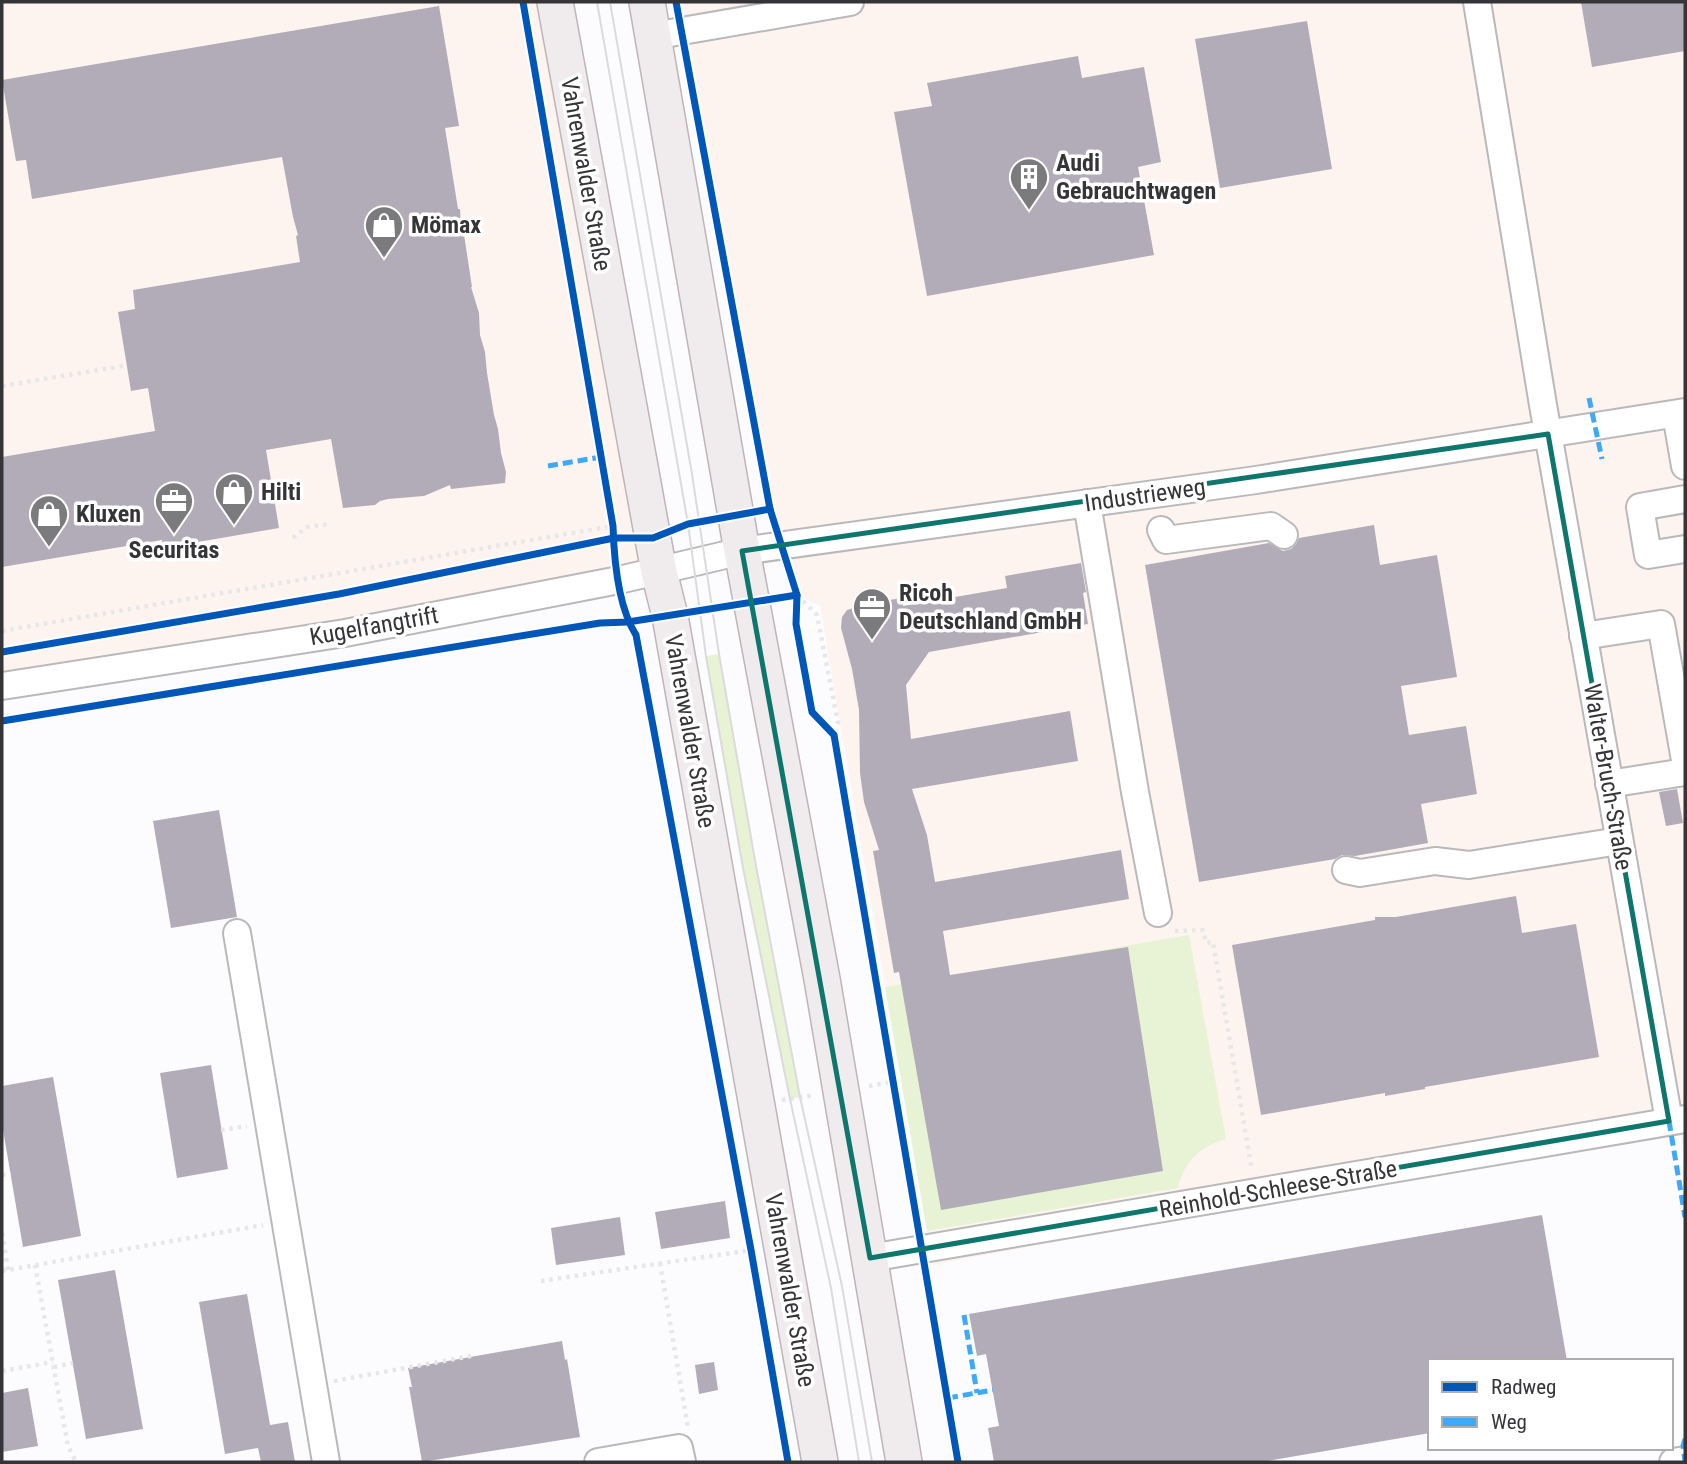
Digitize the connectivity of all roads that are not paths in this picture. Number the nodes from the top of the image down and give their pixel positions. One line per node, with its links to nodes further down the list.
1 (555, 2): 17 (main road, Vahrenwalder Straße)
2 (647, 2): 7 (main road)
3 (850, 2): 5 (street)
4 (1477, 2): 9 (street)
5 (798, 6): 6 (street)
6 (738, 11): 7 (street)
7 (653, 36): 16 (main road)
8 (1680, 413): 9 (street, Industrieweg); 10 (street)
9 (1548, 434): 12 (street, Industrieweg); 18 (street, Walter-Bruch-Straße)
10 (1685, 466)
11 (1685, 499): 15 (street)
12 (1087, 503): 16 (street, Industrieweg); 25 (street)
13 (1161, 530): 14 (street)
14 (1284, 535)
15 (1685, 549)
16 (742, 551): 17 (street, Kugelfangtrift); 28 (main road)
17 (659, 572): 19 (street, Kugelfangtrift); 33 (main road, Vahrenwalder Straße)
18 (1583, 636): 20 (street); 22 (street, Walter-Bruch-Straße)
19 (2, 686)
20 (1685, 760)
21 (1685, 772): 22 (street)
22 (1609, 784): 23 (street, Walter-Bruch-Straße)
23 (1619, 841): 24 (street); 27 (street, Walter-Bruch-Straße)
24 (1346, 870)
25 (1158, 913)
26 (237, 933): 30 (street)
27 (1677, 1120): 28 (street, Reinhold-Schleese-Straße)
28 (870, 1258): 34 (main road)
29 (1685, 1460): 35 (street)
30 (326, 1462)
31 (598, 1462): 32 (street)
32 (682, 1462)
33 (820, 1462)
34 (904, 1462)
35 (1673, 1462)

